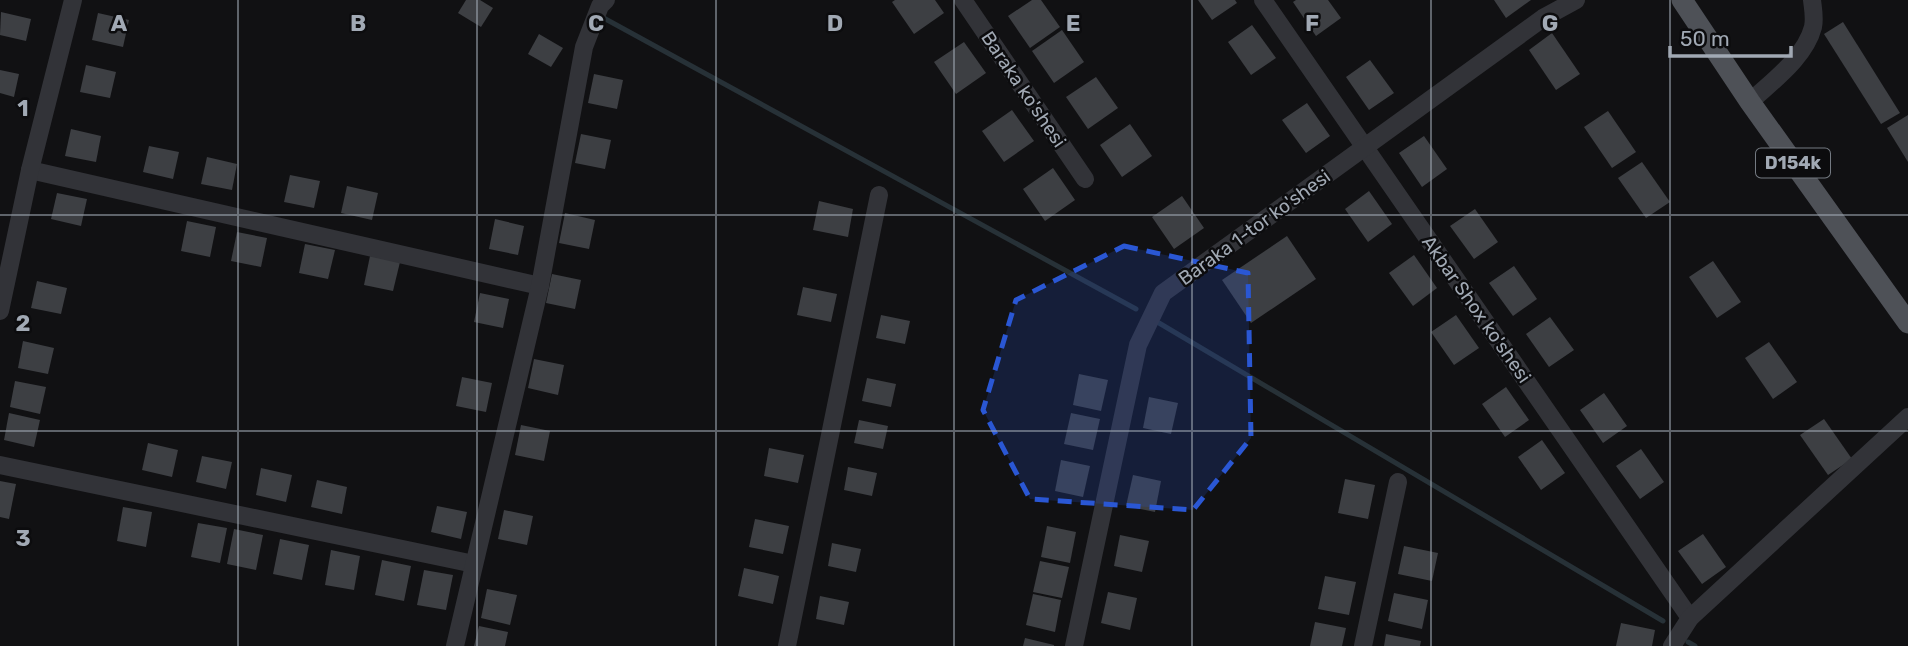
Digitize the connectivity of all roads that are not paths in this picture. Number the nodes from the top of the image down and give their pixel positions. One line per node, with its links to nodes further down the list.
1 (73, 0): 10 (street)
2 (606, 0): 13 (street)
3 (962, 0): 11 (street, Baraka ko'shesi)
4 (1263, 0): 9 (street, Akbar Shox ko'shesi)
5 (1576, 0): 9 (street, Baraka 1-tor ko'shesi)
6 (1682, 0): 8 (main road, D154k)
7 (1812, 0): 8 (street)
8 (1750, 102): 15 (main road, D154k)
9 (1365, 147): 20 (street, Akbar Shox ko'shesi); 23 (street, Baraka 1-tor ko'shesi)
10 (30, 170): 13 (street); 14 (street)
11 (1085, 178)
12 (879, 195): 22 (street)
13 (540, 286): 19 (street)
14 (0, 311)
15 (1908, 323)
16 (1908, 416): 20 (street)
17 (0, 464): 19 (street)
18 (1398, 482): 24 (street)
19 (474, 564): 21 (street)
20 (1690, 618): 25 (street)
21 (455, 646)
22 (787, 646)
23 (1074, 646)
24 (1363, 646)
25 (1672, 646)

